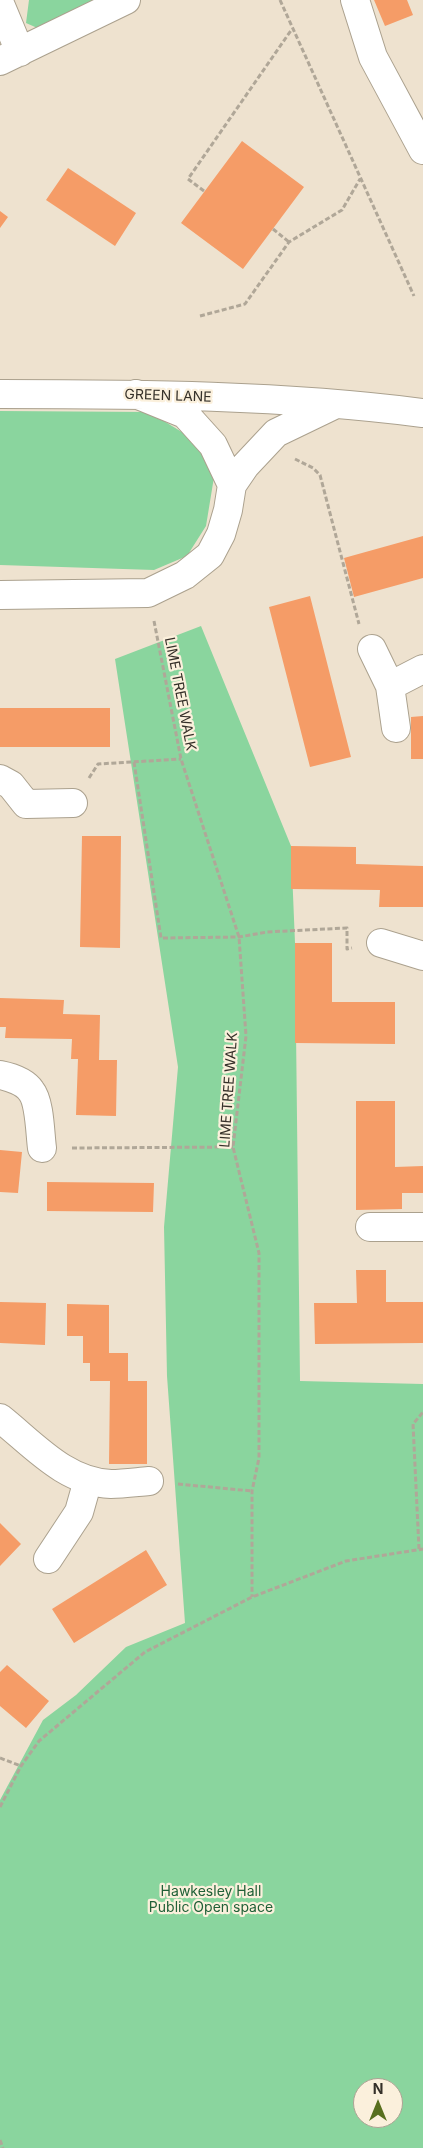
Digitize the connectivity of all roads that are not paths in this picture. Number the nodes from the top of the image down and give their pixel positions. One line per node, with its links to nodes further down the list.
1 (126, 0): 4 (main road)
2 (355, 0): 5 (main road)
3 (0, 4): 4 (main road)
4 (10, 56)
5 (423, 150)
6 (0, 394): 7 (main road, GREEN LANE)
7 (136, 394): 8 (main road, GREEN LANE); 10 (main road)
8 (336, 405): 9 (main road, GREEN LANE); 10 (main road, GREEN LANE)
9 (423, 413)
10 (232, 485): 11 (main road)
11 (4, 594)
12 (372, 649): 14 (main road)
13 (423, 669): 14 (main road)
14 (390, 686): 15 (main road)
15 (396, 728)
16 (0, 779): 17 (main road)
17 (72, 803)
18 (381, 943): 19 (main road)
19 (423, 956)
20 (0, 1075): 21 (main road)
21 (42, 1148)
22 (423, 1226): 23 (main road)
23 (370, 1227)
24 (0, 1418): 25 (main road)
25 (88, 1480): 26 (main road); 27 (main road)
26 (149, 1481)
27 (48, 1559)

